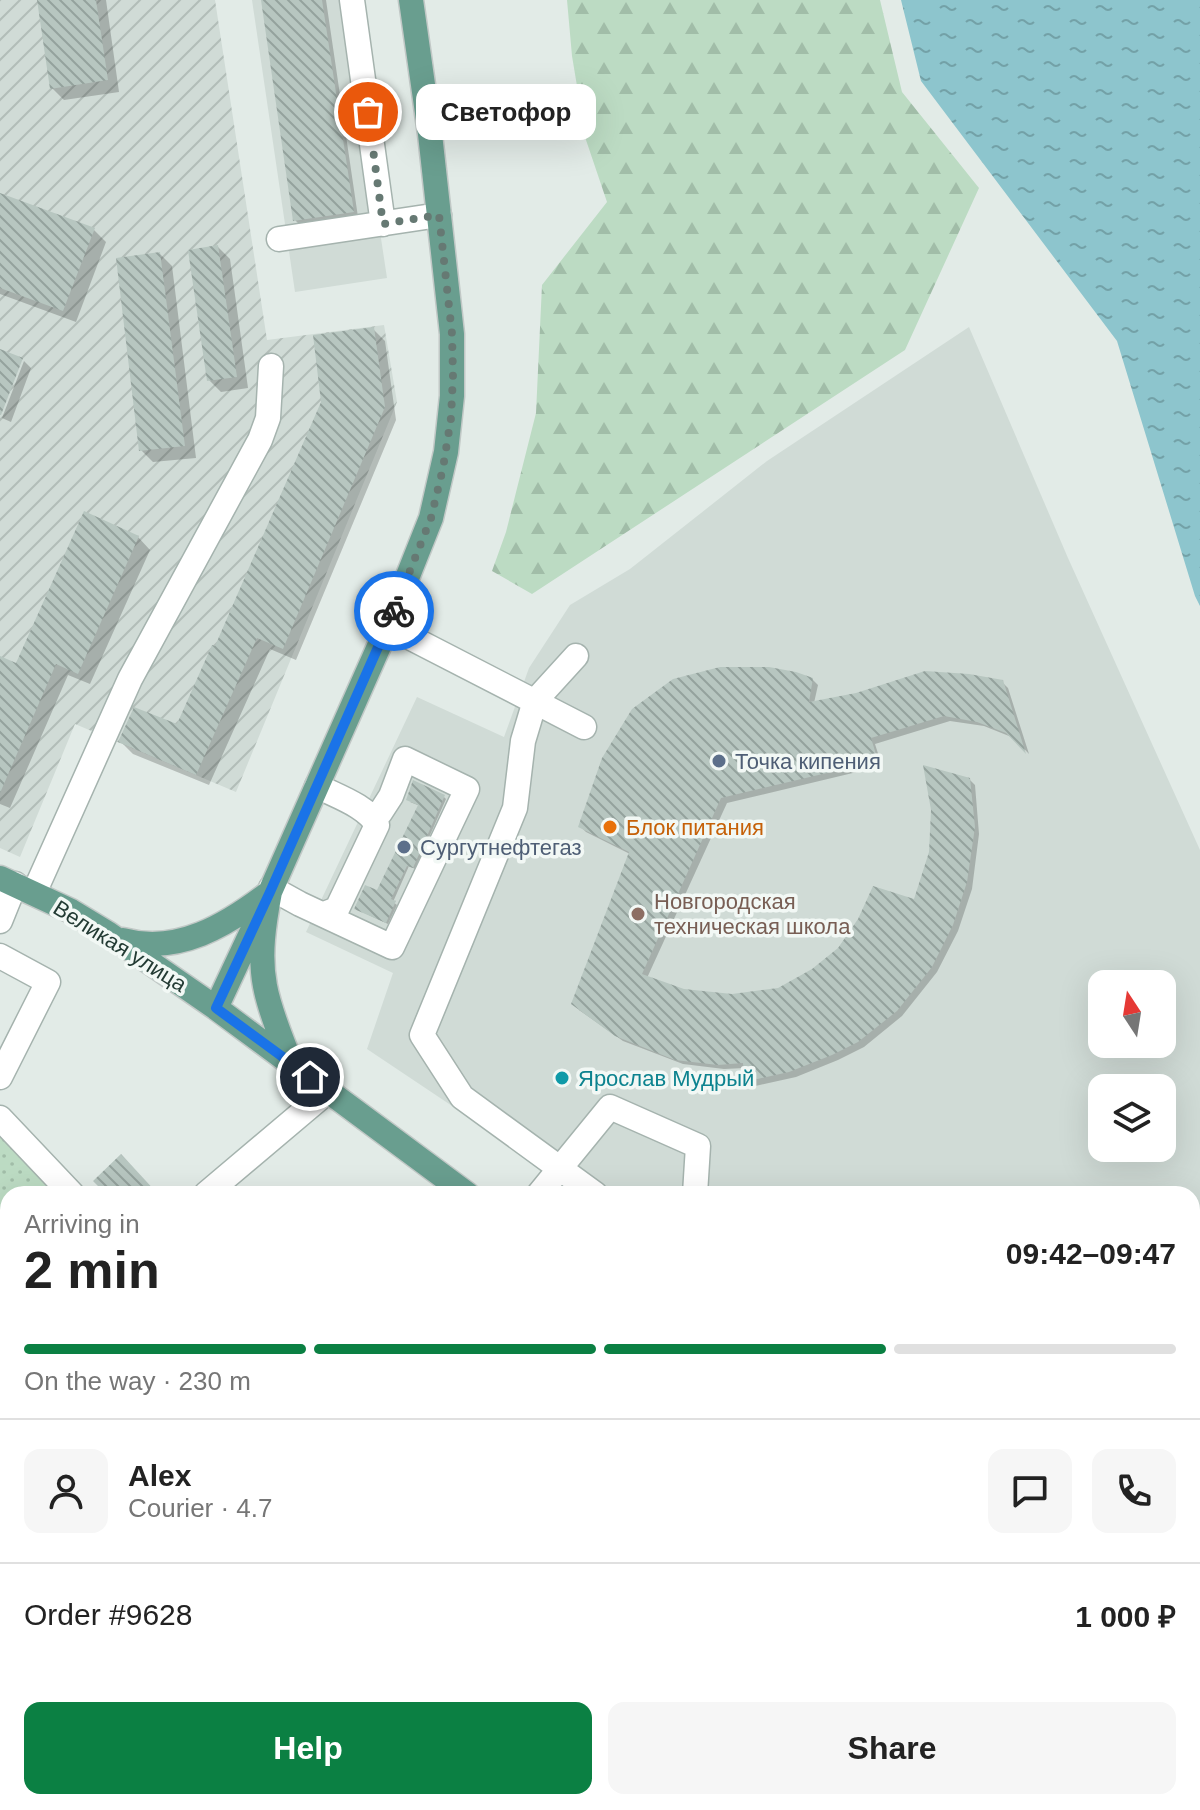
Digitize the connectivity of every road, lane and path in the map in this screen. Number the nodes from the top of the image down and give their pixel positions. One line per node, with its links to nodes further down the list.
1 (352, 0): 4 (street)
2 (411, 0): 3 (main road)
3 (439, 215): 4 (street); 7 (main road)
4 (383, 224): 5 (street)
5 (279, 239)
6 (271, 366): 13 (street)
7 (388, 626): 9 (street); 11 (main road)
8 (576, 656): 9 (street)
9 (535, 701): 10 (street); 24 (street)
10 (584, 727)
11 (317, 786): 12 (street); 14 (main road)
12 (372, 815): 15 (street); 15 (street)
13 (16, 885): 16 (street); 17 (main road, Великая улица)
14 (271, 890): 15 (street); 17 (main road); 19 (main road); 20 (main road)
15 (324, 914)
16 (0, 921)
17 (109, 934): 19 (main road, Великая улица)
18 (0, 956): 21 (street)
19 (216, 1008): 20 (main road, Великая улица)
20 (291, 1064): 22 (main road, Великая улица)
21 (0, 1077)
22 (328, 1091): 26 (street); 27 (main road, Великая улица)
23 (0, 1119): 25 (street)
24 (560, 1168): 28 (street); 29 (street); 30 (street)
25 (64, 1186)
26 (215, 1186)
27 (456, 1186)
28 (545, 1186)
29 (584, 1186)
30 (696, 1186)

